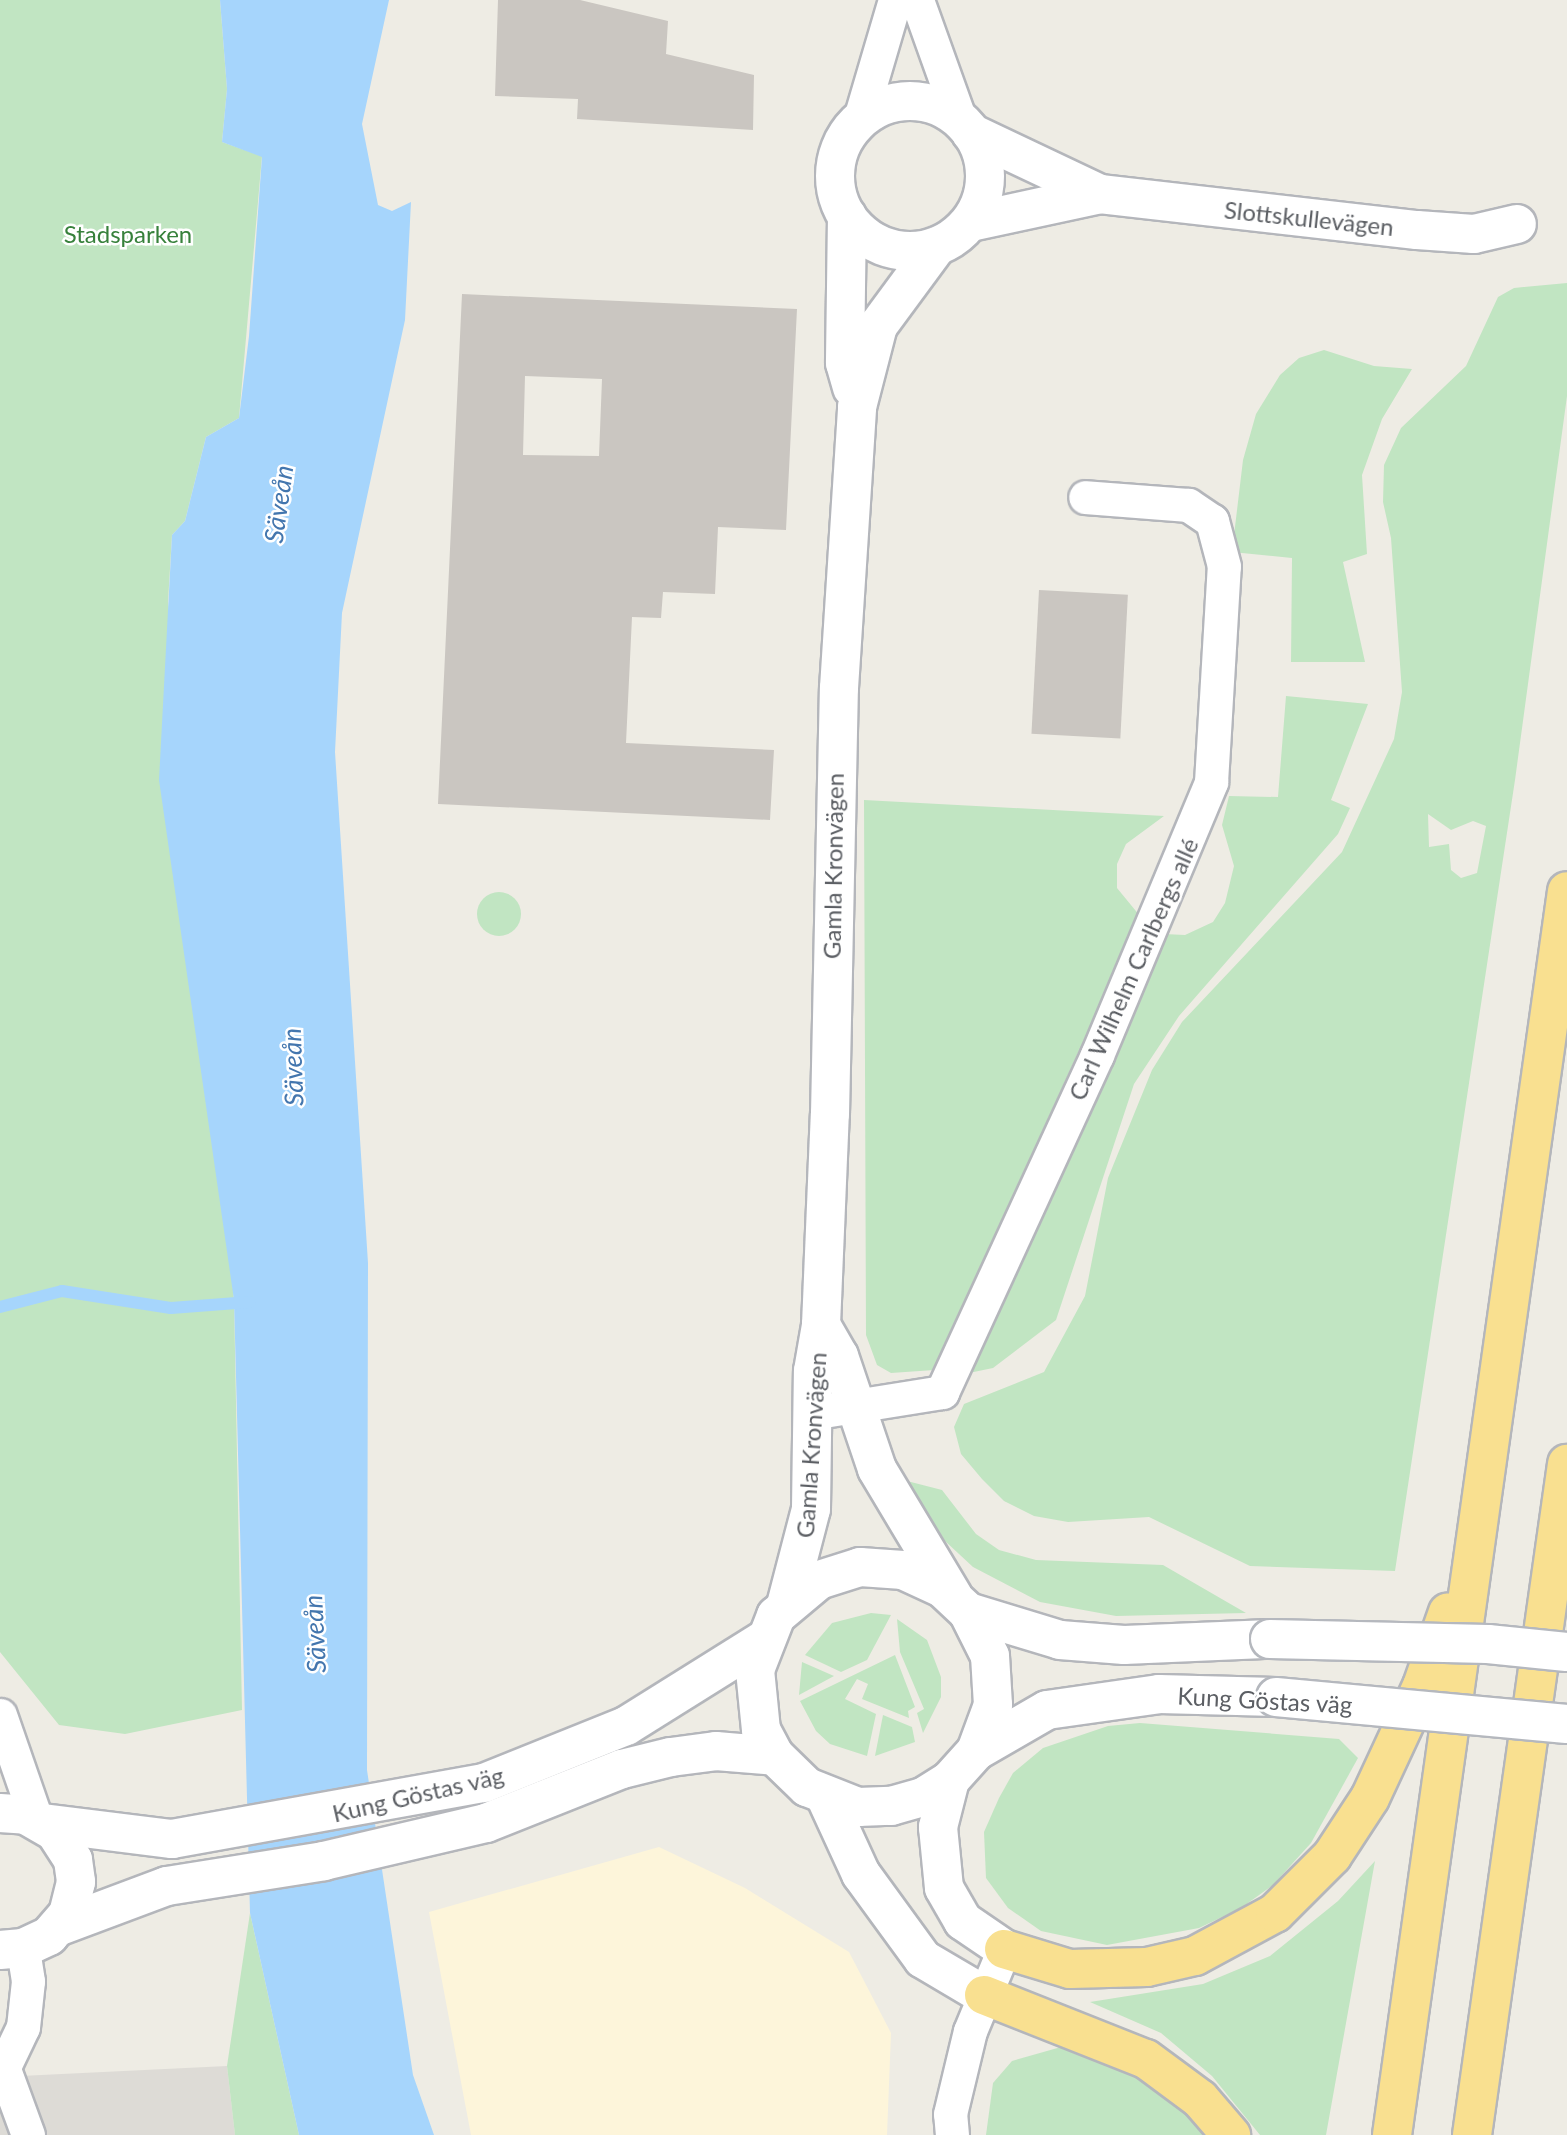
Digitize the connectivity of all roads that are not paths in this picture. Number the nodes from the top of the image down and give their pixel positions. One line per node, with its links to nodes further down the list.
1 (895, 0): 3 (street)
2 (918, 0): 4 (street)
3 (859, 122): 4 (main road); 6 (main road)
4 (966, 127): 5 (main road, Slottskullevägen); 7 (main road)
5 (1100, 194): 7 (main road, Slottskullevägen); 8 (main road, Slottskullevägen)
6 (847, 216): 9 (main road); 10 (main road, Gamla Kronvägen)
7 (971, 222): 9 (main road)
8 (1517, 224)
9 (937, 247): 10 (main road, Gamla Kronvägen)
10 (857, 407): 13 (main road, Gamla Kronvägen)
11 (1085, 497): 14 (street, Carl Wilhelm Carlbergs allé)
12 (1567, 891): 17 (highway)
13 (821, 1325): 14 (main road, Gamla Kronvägen); 15 (main road, Gamla Kronvägen)
14 (856, 1407): 15 (street, Carl Wilhelm Carlbergs allé); 18 (main road, Gamla Kronvägen)
15 (811, 1413): 19 (main road, Gamla Kronvägen)
16 (1567, 1464): 38 (highway)
17 (1483, 1479): 31 (highway); 37 (highway)
18 (960, 1604): 19 (main road); 21 (main road, bridge); 24 (main road)
19 (786, 1605): 20 (main road)
20 (762, 1641): 25 (main road); 28 (main road, Kung Göstas väg)
21 (1567, 1652)
22 (0, 1714): 28 (street)
23 (1567, 1724): 24 (main road, Kung Göstas väg, bridge)
24 (976, 1751): 26 (main road)
25 (775, 1756): 27 (main road); 29 (main road, Kung Göstas väg)
26 (950, 1780): 27 (main road); 31 (main road)
27 (827, 1798): 32 (main road)
28 (26, 1818): 29 (main road)
29 (60, 1926): 30 (main road, Kung Göstas väg)
30 (11, 1949): 33 (street)
31 (1004, 1949): 32 (street)
32 (984, 1995): 35 (street); 36 (highway)
33 (3, 2073): 34 (street)
34 (28, 2135)
35 (952, 2135)
36 (1231, 2135)
37 (1392, 2135)
38 (1472, 2135)

